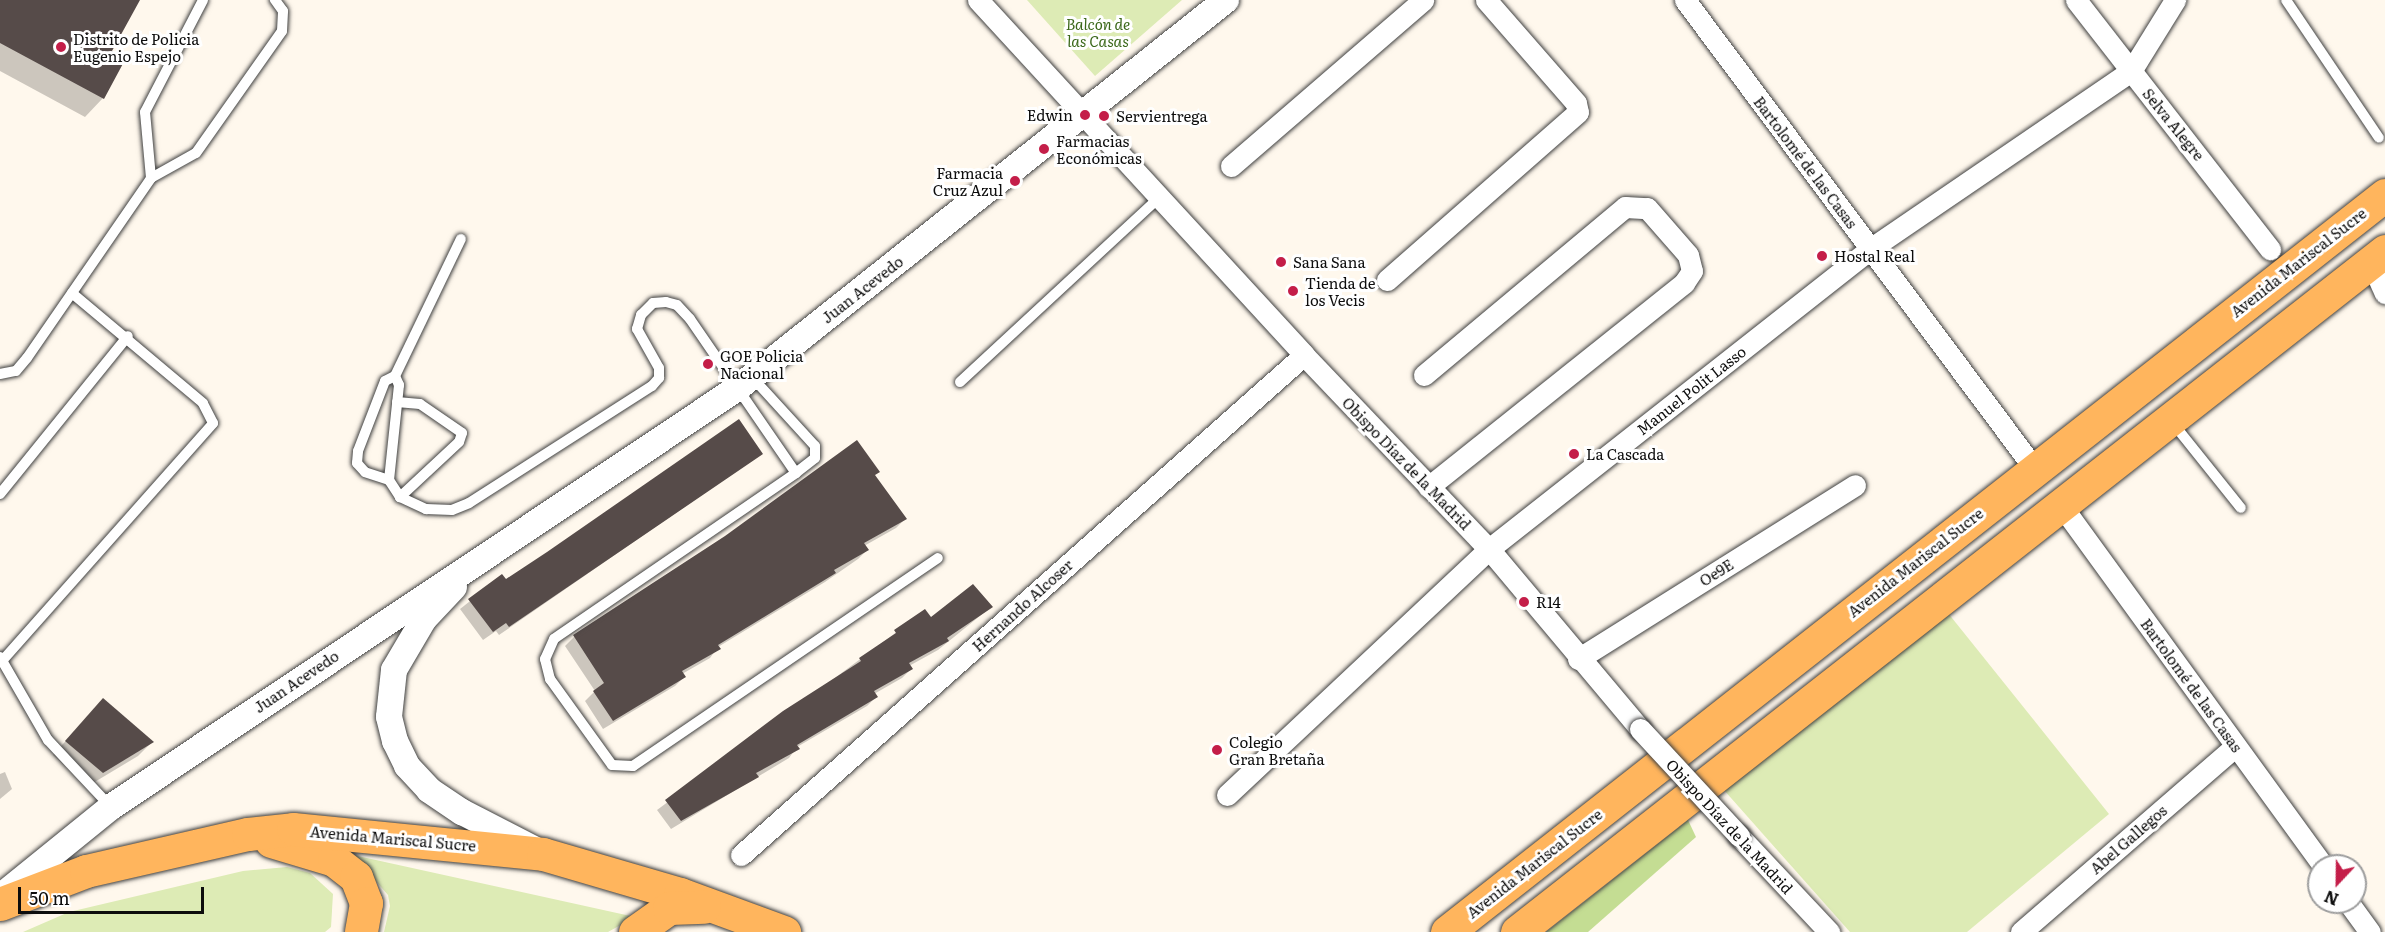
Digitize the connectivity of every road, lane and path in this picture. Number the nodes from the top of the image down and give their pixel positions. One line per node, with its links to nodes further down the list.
1 (203, 0): 15 (lane)
2 (275, 0): 15 (lane)
3 (978, 0): 12 (street, Obispo Díaz de la Madrid)
4 (1226, 0): 12 (street, Juan Acevedo)
5 (1423, 0): 14 (street)
6 (1486, 0): 22 (street)
7 (2076, 0): 11 (street, Selva Alegre)
8 (2175, 0): 11 (street)
9 (2286, 0): 13 (lane)
10 (1695, 4): 19 (street, Bartolomé de las Casas)
11 (2131, 71): 19 (street, Manuel Polit Lasso); 20 (street, Selva Alegre)
12 (1084, 116): 17 (street, Obispo Díaz de la Madrid); 30 (street, Juan Acevedo)
13 (2382, 134)
14 (1231, 166)
15 (151, 178): 23 (lane)
16 (2385, 195): 34 (main road, Avenida Mariscal Sucre)
17 (1160, 198): 26 (street, Obispo Díaz de la Madrid); 31 (lane)
18 (461, 239): 29 (lane)
19 (1870, 249): 34 (street, Bartolomé de las Casas); 43 (street, Manuel Polit Lasso)
20 (2270, 249)
21 (2378, 256): 24 (street); 33 (main road)
22 (1387, 280)
23 (72, 293): 25 (lane); 27 (lane)
24 (2385, 293)
25 (128, 336): 39 (lane); 46 (lane)
26 (1304, 355): 38 (street, Obispo Díaz de la Madrid); 54 (street, Hernando Alcoser)
27 (0, 374)
28 (1424, 375): 38 (street)
29 (395, 376): 32 (lane); 36 (lane)
30 (745, 381): 35 (lane); 35 (lane); 40 (lane); 44 (street, Juan Acevedo)
31 (960, 382)
32 (397, 402): 36 (lane); 40 (lane)
33 (2169, 419): 41 (main road); 42 (lane)
34 (2034, 468): 62 (main road, Avenida Mariscal Sucre)
35 (796, 473): 45 (lane)
36 (389, 480): 40 (lane)
37 (1855, 485): 47 (street, Oe9E)
38 (1428, 487): 43 (street, Obispo Díaz de la Madrid)
39 (0, 494)
40 (400, 497)
41 (2061, 505): 48 (street, Bartolomé de las Casas); 63 (main road)
42 (2241, 508)
43 (1489, 549): 47 (street, Obispo Díaz de la Madrid); 49 (street, Manuel Polit Lasso)
44 (482, 555): 50 (street, Juan Acevedo); 52 (street, Juan Acevedo)
45 (938, 558)
46 (1, 659): 50 (lane)
47 (1578, 659): 64 (street, Obispo Díaz de la Madrid, bridge)
48 (2236, 746): 53 (street, Bartolomé de las Casas); 65 (street, Abel Gallegos)
49 (1227, 795)
50 (111, 807): 55 (street)
51 (248, 834): 52 (main road, Avenida Mariscal Sucre); 56 (main road, Avenida Mariscal Sucre); 59 (main road)
52 (543, 854): 57 (main road, Avenida Mariscal Sucre)
53 (2314, 854)
54 (741, 855)
55 (0, 897)
56 (0, 904)
57 (732, 912): 60 (main road); 61 (main road, Avenida Mariscal Sucre)
58 (2357, 914): 66 (street)
59 (361, 932)
60 (635, 932)
61 (784, 932)
62 (1447, 932)
63 (1517, 932)
64 (1829, 932)
65 (2020, 932)
66 (2370, 932)

